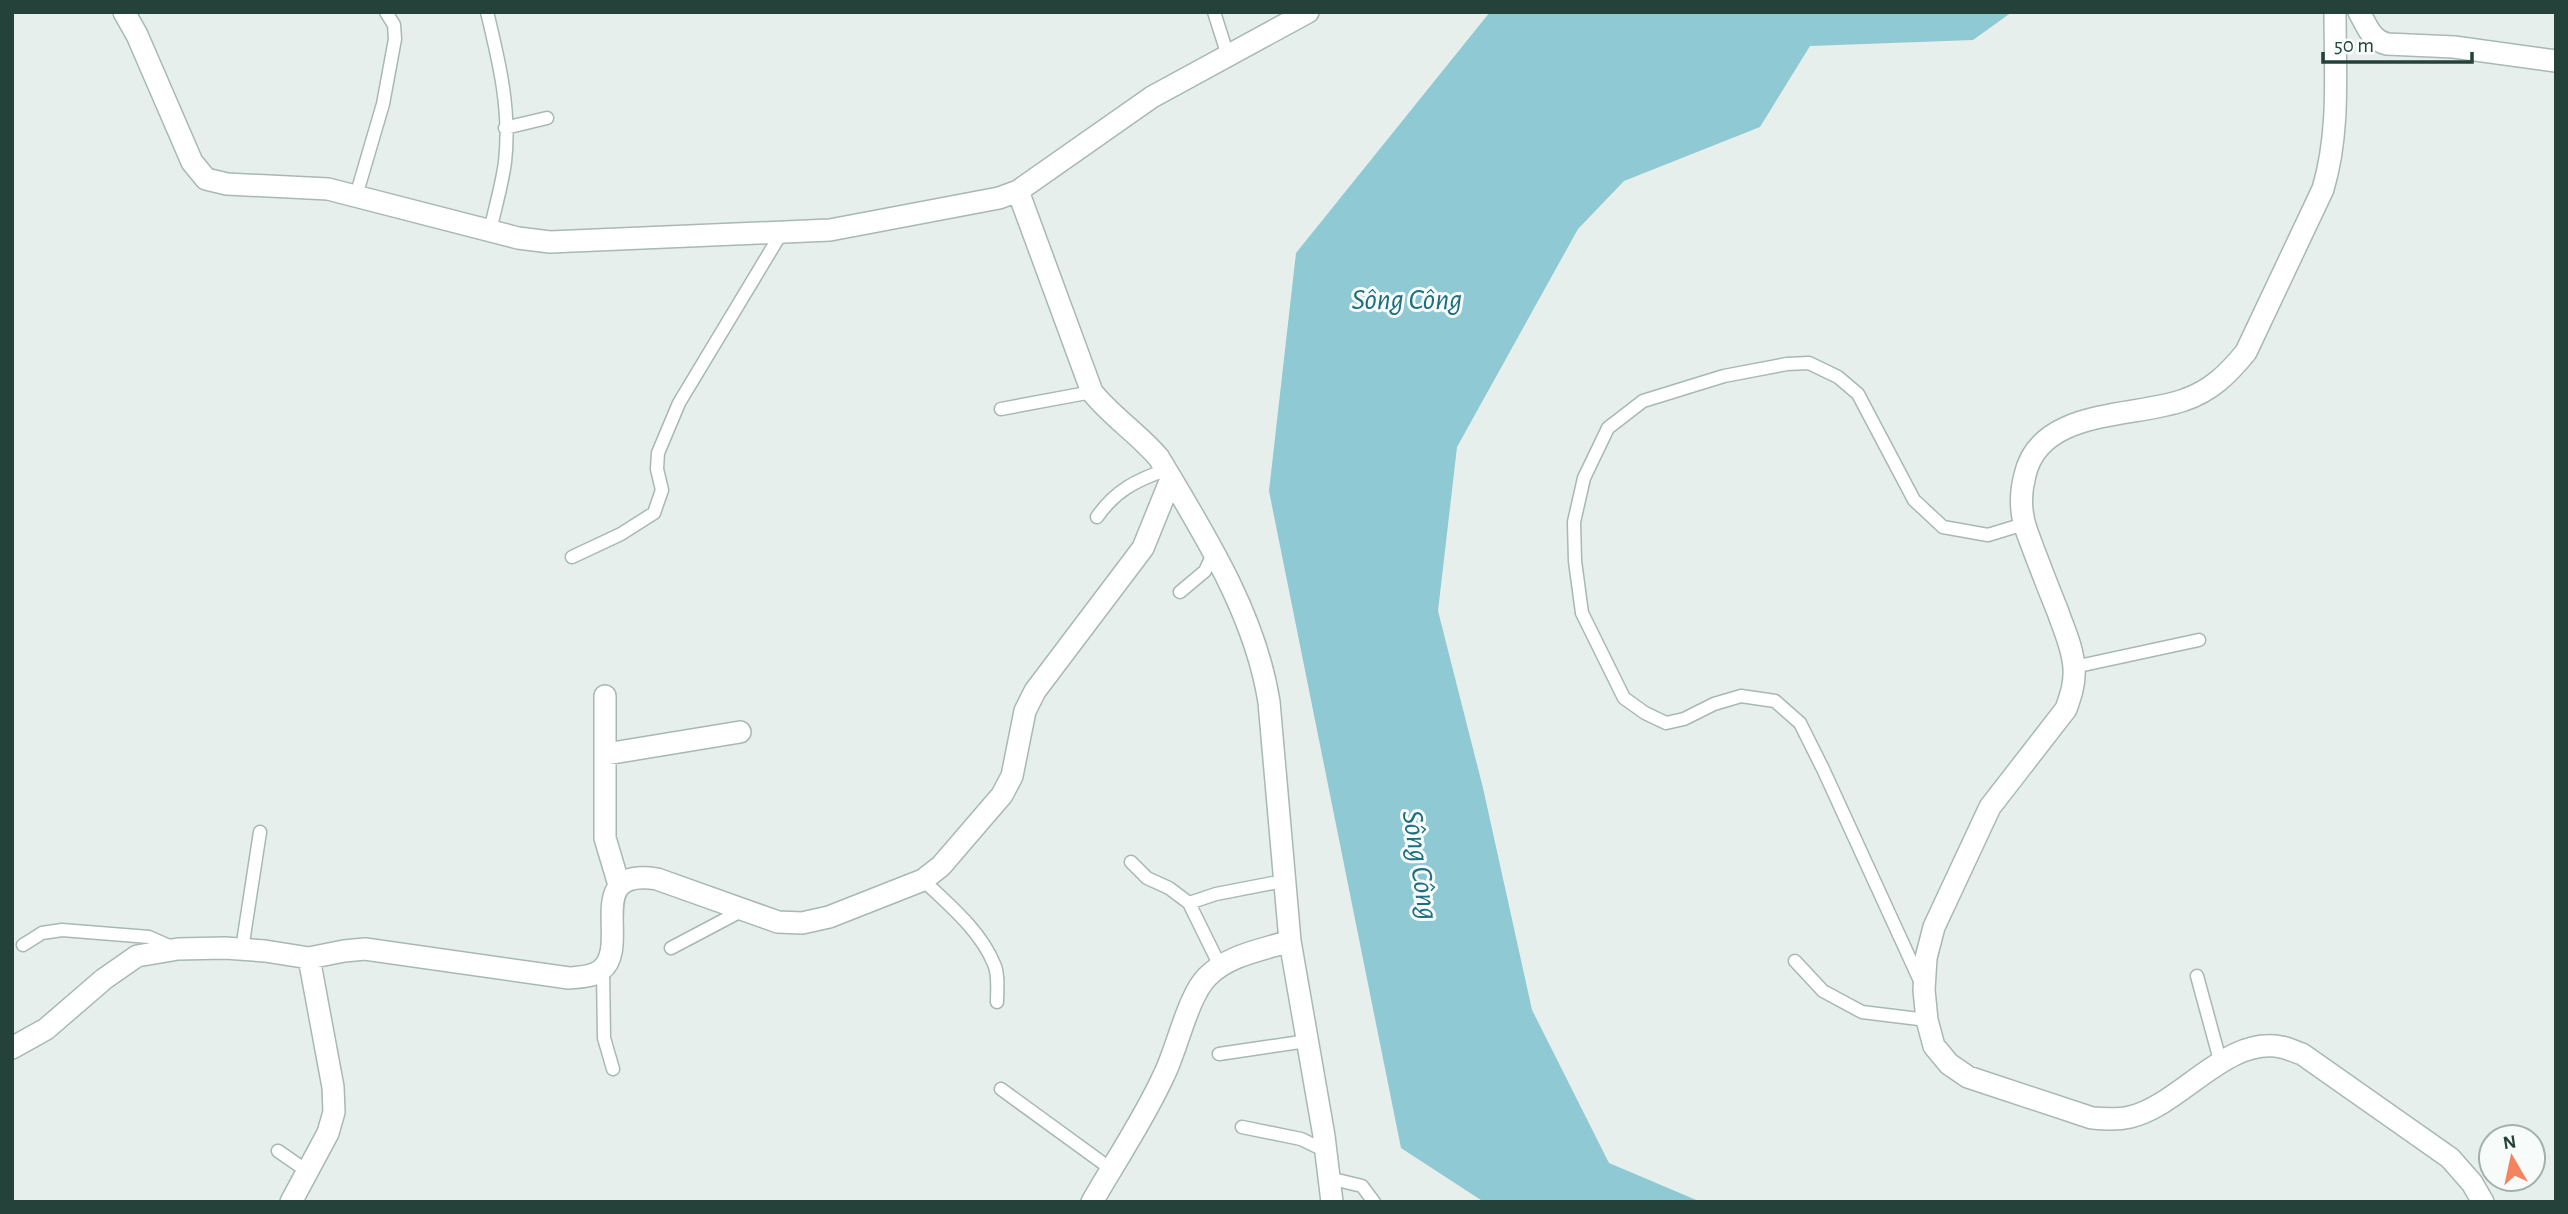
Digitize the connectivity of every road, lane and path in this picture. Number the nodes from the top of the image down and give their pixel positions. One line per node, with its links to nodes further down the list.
1 (124, 12): 13 (street)
2 (386, 12): 13 (lane)
3 (487, 12): 11 (lane)
4 (1213, 12): 8 (lane)
5 (1308, 12): 8 (street)
6 (2335, 12): 20 (street)
7 (2359, 12): 9 (street)
8 (1228, 55): 12 (street)
9 (2556, 61)
10 (547, 118): 11 (lane)
11 (505, 128): 14 (lane)
12 (1018, 191): 15 (street); 16 (street)
13 (356, 196): 14 (street)
14 (490, 231): 15 (street)
15 (782, 232): 22 (lane)
16 (1092, 392): 17 (lane); 18 (street)
17 (1001, 409)
18 (1168, 475): 19 (lane); 21 (street); 31 (street)
19 (1097, 517)
20 (2018, 526): 25 (street); 46 (lane)
21 (1214, 552): 23 (lane); 36 (street)
22 (572, 557)
23 (1180, 592)
24 (2199, 640): 25 (lane)
25 (2074, 667): 46 (street)
26 (605, 696): 28 (street)
27 (740, 732): 28 (street)
28 (606, 754): 33 (street)
29 (260, 832): 40 (lane)
30 (1131, 862): 34 (lane)
31 (923, 880): 35 (street); 47 (lane)
32 (1273, 883): 34 (lane)
33 (619, 885): 35 (street); 44 (street)
34 (1189, 903): 43 (lane)
35 (743, 910): 38 (lane)
36 (1290, 942): 43 (street); 49 (street)
37 (23, 945): 39 (lane)
38 (671, 948)
39 (178, 949): 40 (street); 50 (street)
40 (242, 949): 41 (street)
41 (309, 958): 44 (street); 59 (street)
42 (1795, 961): 48 (lane)
43 (1220, 966): 58 (street)
44 (603, 969): 53 (lane)
45 (2197, 976): 52 (lane)
46 (1924, 990): 48 (street)
47 (996, 1002)
48 (1927, 1020): 52 (street)
49 (1307, 1041): 51 (lane); 57 (street)
50 (12, 1048)
51 (1219, 1054)
52 (2221, 1064): 65 (street)
53 (613, 1069)
54 (1001, 1089): 58 (lane)
55 (1242, 1127): 57 (lane)
56 (278, 1151): 59 (lane)
57 (1326, 1151): 60 (street)
58 (1111, 1169): 62 (street)
59 (307, 1171): 61 (street)
60 (1329, 1178): 63 (street); 64 (lane)
61 (291, 1202)
62 (1092, 1202)
63 (1332, 1202)
64 (1374, 1202)
65 (2483, 1202)

